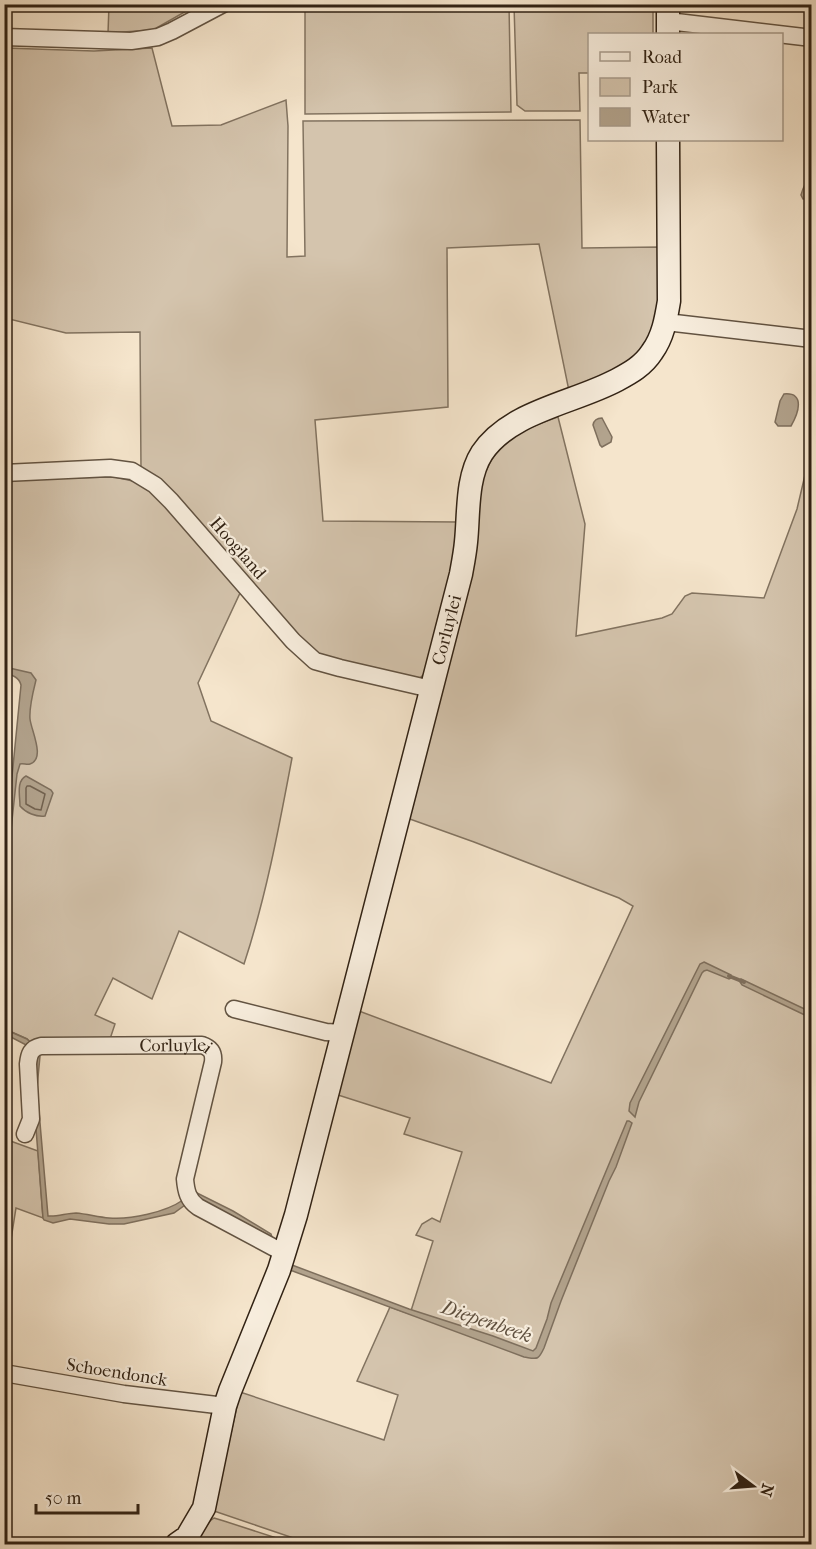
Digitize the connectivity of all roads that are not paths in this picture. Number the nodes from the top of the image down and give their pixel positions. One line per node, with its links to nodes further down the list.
1 (223, 4): 5 (street)
2 (668, 20): 3 (street)
3 (772, 33)
4 (783, 34): 6 (street)
5 (4, 37)
6 (812, 38)
7 (668, 141): 8 (street, Corluylei)
8 (666, 322): 9 (street); 11 (street, Corluylei)
9 (812, 339)
10 (4, 473): 11 (street, Hoogland)
11 (431, 689): 13 (street, Corluylei)
12 (234, 1009): 13 (street)
13 (342, 1033): 15 (street, Corluylei)
14 (26, 1134): 15 (street, Corluylei)
15 (284, 1253): 17 (street, Corluylei)
16 (4, 1373): 17 (street, Schoendonck)
17 (225, 1406): 18 (street, Corluylei)
18 (177, 1545)

